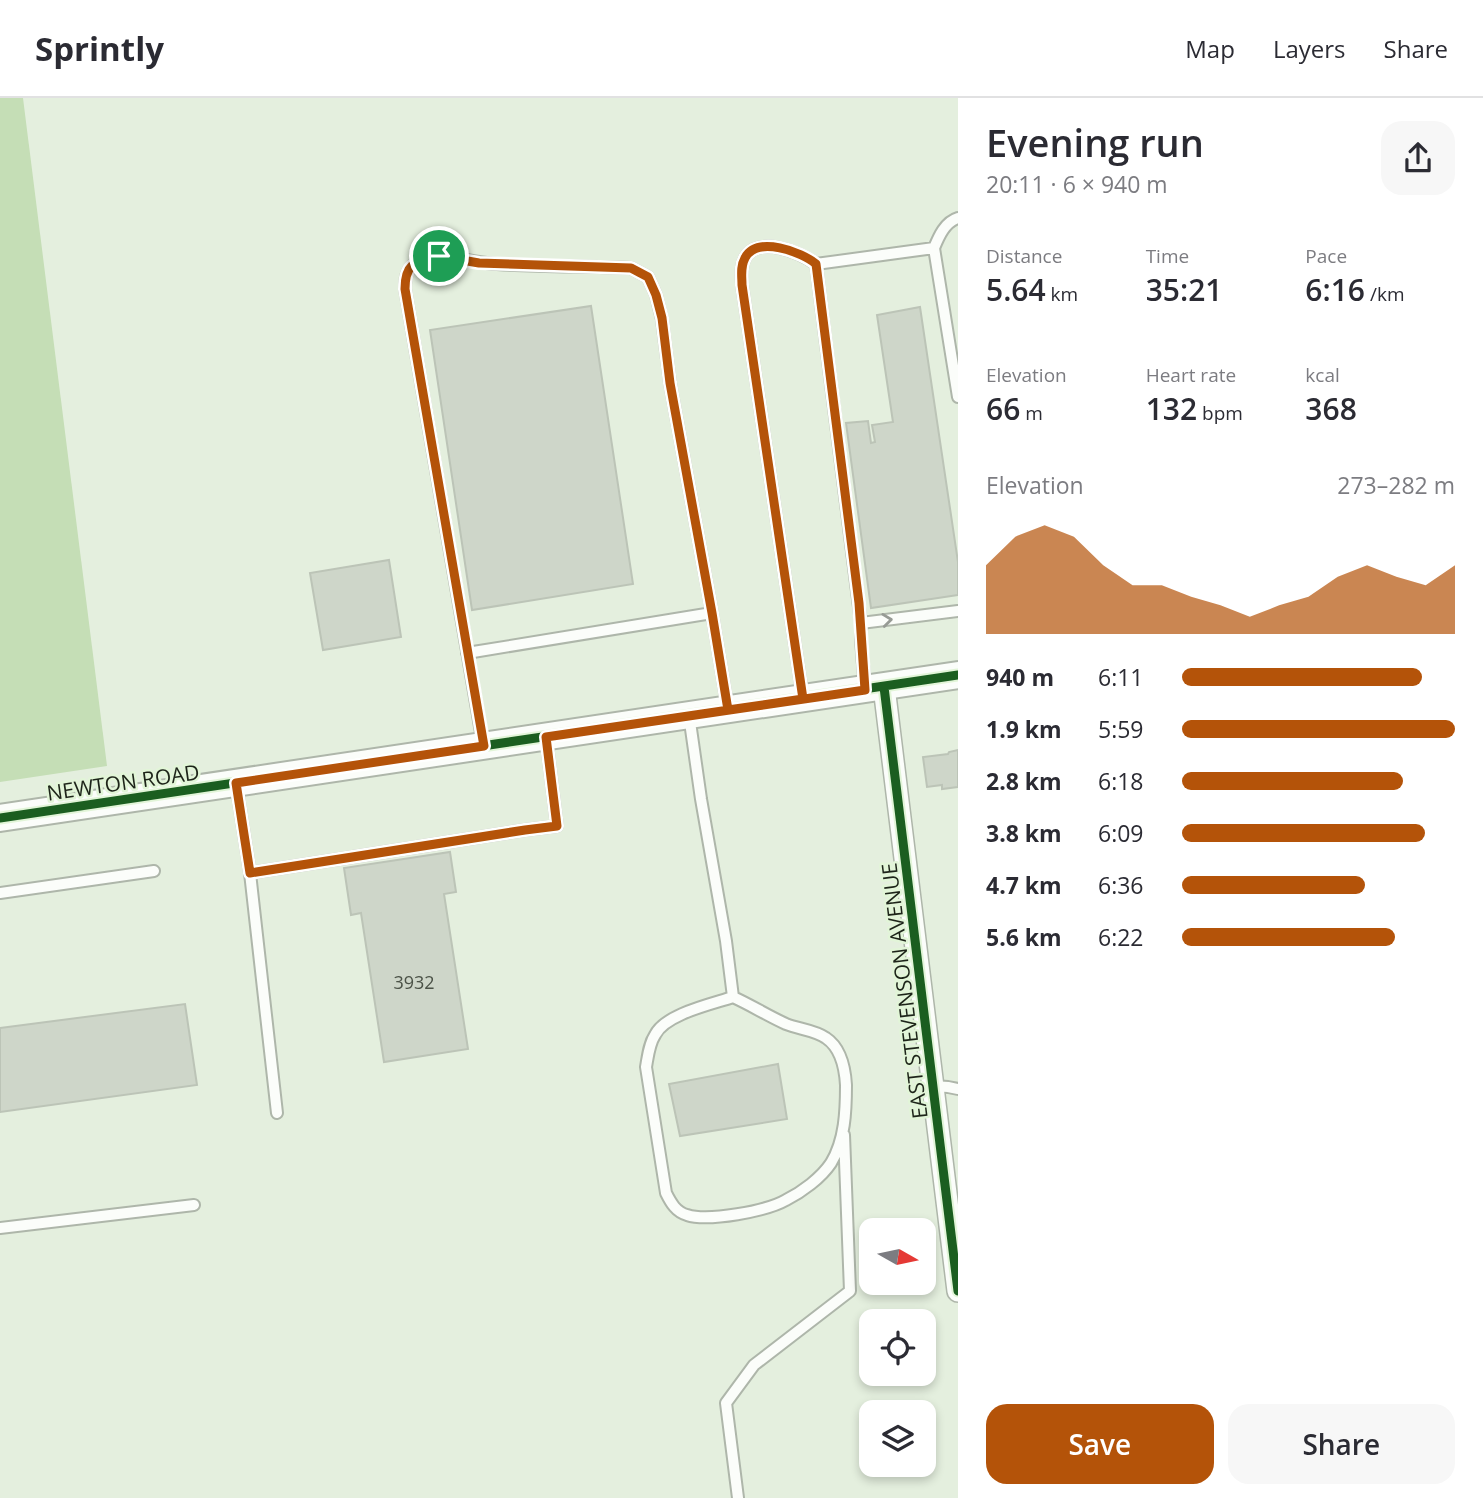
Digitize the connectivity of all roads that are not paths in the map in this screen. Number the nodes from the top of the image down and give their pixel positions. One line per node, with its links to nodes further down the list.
1 (958, 218): 2 (lane)
2 (934, 248): 3 (lane); 4 (lane)
3 (816, 264): 7 (lane); 11 (lane)
4 (958, 397)
5 (958, 611): 7 (lane, one-way to 5)
6 (712, 613): 8 (lane); 8 (lane); 12 (lane)
7 (861, 623): 10 (lane)
8 (467, 653): 15 (lane)
9 (958, 675): 10 (street, NEWTON ROAD)
10 (875, 688): 11 (street, NEWTON ROAD); 22 (street, EAST STEVENSON AVENUE)
11 (803, 699): 12 (street, NEWTON ROAD)
12 (728, 710): 13 (street, NEWTON ROAD)
13 (689, 715): 14 (street, NEWTON ROAD); 21 (lane)
14 (546, 737): 15 (street, NEWTON ROAD); 19 (lane)
15 (484, 746): 16 (street, NEWTON ROAD)
16 (236, 783): 17 (street, NEWTON ROAD); 19 (lane)
17 (0, 818)
18 (154, 871): 20 (lane)
19 (250, 873): 24 (lane)
20 (0, 893)
21 (733, 997): 25 (lane); 25 (lane)
22 (933, 1086): 23 (lane); 28 (street, EAST STEVENSON AVENUE)
23 (958, 1089)
24 (276, 1114)
25 (843, 1131): 29 (lane)
26 (194, 1205): 27 (lane)
27 (0, 1228)
28 (958, 1291)
29 (738, 1498)

